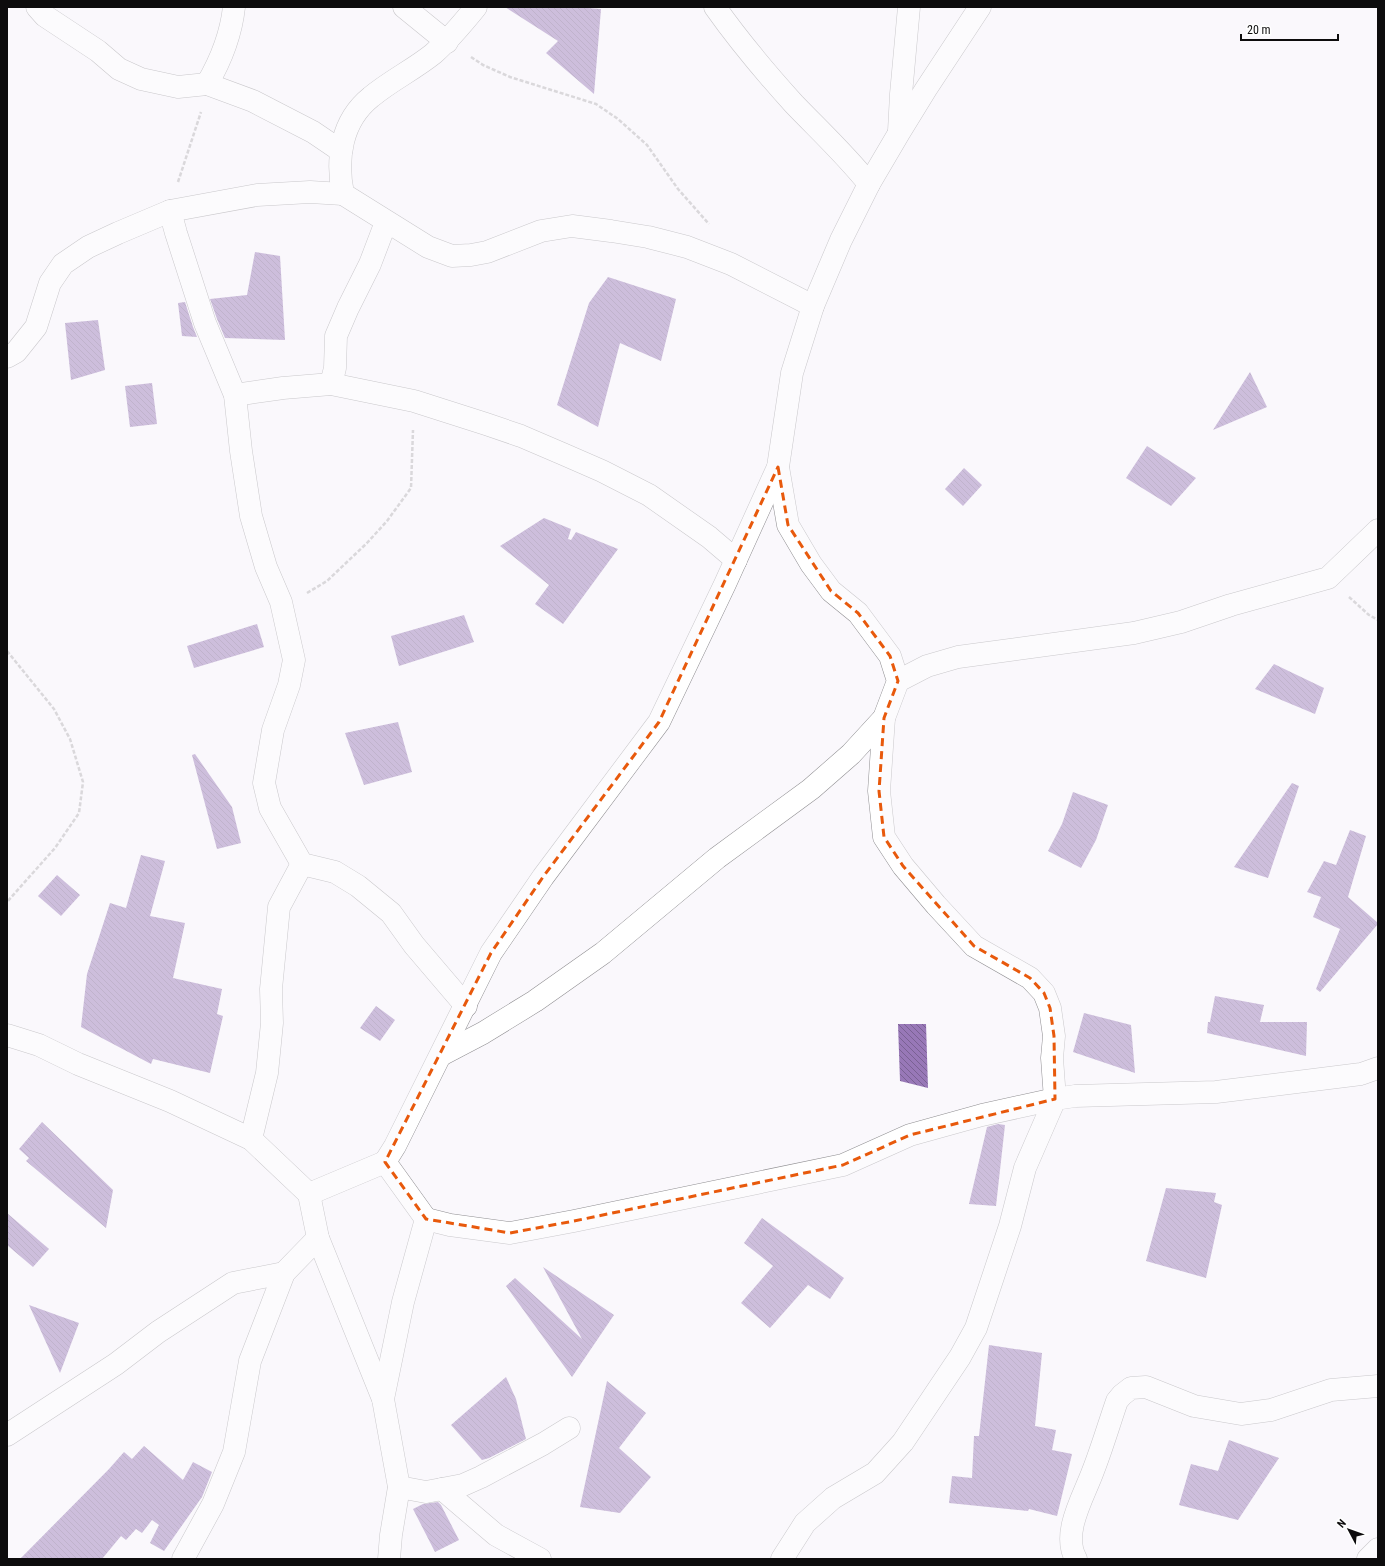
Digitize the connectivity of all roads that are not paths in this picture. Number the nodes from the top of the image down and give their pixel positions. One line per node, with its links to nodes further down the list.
1 (37, 7): 9 (street)
2 (234, 7): 9 (street)
3 (404, 7): 8 (street)
4 (476, 7): 8 (street)
5 (715, 7): 12 (street)
6 (909, 7): 10 (street)
7 (980, 7): 10 (street)
8 (447, 42): 11 (street)
9 (207, 84): 11 (street)
10 (899, 133): 12 (street)
11 (340, 151): 13 (street)
12 (869, 184): 16 (street)
13 (343, 194): 14 (street); 15 (street)
14 (170, 211): 17 (street); 19 (street)
15 (386, 222): 16 (street); 18 (street)
16 (813, 306): 20 (street)
17 (7, 357)
18 (331, 384): 19 (street); 22 (street)
19 (235, 395): 25 (street)
20 (778, 467): 22 (street); 23 (street)
21 (1378, 530): 23 (street)
22 (736, 560): 26 (street)
23 (898, 681): 24 (street)
24 (884, 718): 28 (street); 30 (street)
25 (302, 864): 26 (street); 31 (street)
26 (466, 1006): 28 (street)
27 (7, 1035): 31 (street)
28 (441, 1056): 32 (street)
29 (1378, 1068): 30 (street)
30 (1055, 1099): 34 (street); 47 (street)
31 (251, 1139): 33 (street)
32 (385, 1162): 33 (street); 34 (street)
33 (309, 1194): 35 (street)
34 (426, 1219): 38 (street)
35 (318, 1238): 36 (street); 38 (street)
36 (284, 1274): 40 (street); 44 (street)
37 (1378, 1386): 48 (street)
38 (383, 1399): 41 (street)
39 (569, 1428): 42 (street)
40 (7, 1435)
41 (399, 1487): 42 (street); 45 (street)
42 (442, 1489): 46 (street)
43 (1378, 1549): 49 (street)
44 (183, 1559)
45 (389, 1559)
46 (540, 1559)
47 (782, 1559)
48 (1076, 1559)
49 (1368, 1559)

